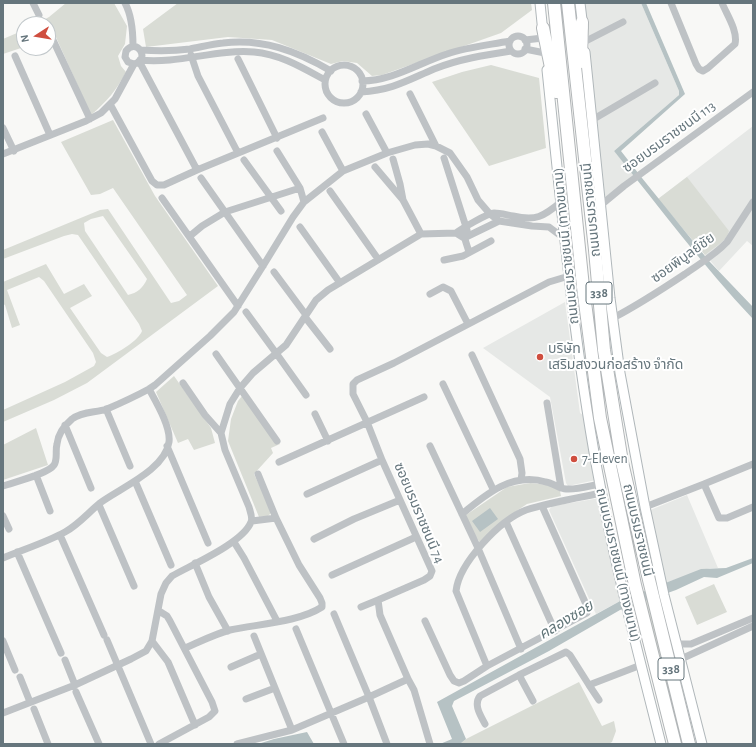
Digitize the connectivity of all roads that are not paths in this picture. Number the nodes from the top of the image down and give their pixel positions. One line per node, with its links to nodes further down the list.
1 (33, 3): 9 (street)
2 (125, 3): 17 (street)
3 (540, 3): 12 (main road, ถนนบรมราชชนนี (ทางขนาน) / 338)
4 (554, 3): 51 (highway, ถนนบรมราชชนนี / 338)
5 (568, 3): 42 (highway, ถนนบรมราชชนนี / 338)
6 (580, 3): 10 (main road, 338)
7 (671, 3): 8 (street)
8 (722, 3)
9 (39, 15)
10 (582, 22): 15 (main road, 338); 42 (highway)
11 (623, 22): 15 (street)
12 (543, 33): 13 (street); 23 (main road, ถนนบรมราชชนนี (ทางขนาน) / 338); 51 (highway)
13 (525, 40): 14 (street); 20 (street)
14 (510, 41): 22 (street); 30 (street)
15 (584, 42): 39 (main road, 338)
16 (56, 46): 38 (street)
17 (133, 46): 21 (street); 27 (street)
18 (198, 47): 19 (street); 25 (street); 28 (street)
19 (190, 49): 21 (street); 25 (street)
20 (526, 49): 22 (street); 23 (street)
21 (141, 50): 27 (street)
22 (511, 51): 32 (street)
23 (545, 54): 65 (main road, ถนนบรมราชชนนี (ทางขนาน) / 338)
24 (15, 56): 43 (street)
25 (196, 57): 27 (street); 29 (street); 48 (street)
26 (238, 59): 44 (street)
27 (138, 62): 35 (street); 56 (street)
28 (330, 71): 29 (street); 30 (street)
29 (325, 80): 32 (street)
30 (362, 81): 32 (street)
31 (655, 83): 39 (street)
32 (361, 92)
33 (753, 92): 67 (street, ซอยบรมราชชนนี 113)
34 (410, 94): 45 (street)
35 (110, 104): 38 (street); 56 (street)
36 (366, 114): 49 (street)
37 (323, 118): 44 (street)
38 (90, 119): 43 (street)
39 (592, 120): 67 (main road, 338)
40 (3, 128): 46 (street)
41 (322, 132): 57 (street)
42 (583, 133): 153 (highway, ถนนบรมราชชนนี / 338)
43 (50, 135): 46 (street)
44 (277, 138): 48 (street)
45 (436, 146): 49 (street); 70 (street)
46 (14, 151): 50 (street)
47 (277, 151): 59 (street)
48 (238, 153): 56 (street)
49 (387, 153): 57 (street)
50 (3, 154)
51 (569, 154): 207 (highway, ถนนบรมราชชนนี / 338)
52 (444, 158): 75 (street)
53 (393, 159): 63 (street)
54 (244, 160): 61 (street)
55 (375, 167): 63 (street)
56 (196, 170)
57 (343, 171): 64 (street)
58 (202, 178): 68 (street)
59 (300, 188): 61 (street); 64 (street)
60 (330, 191): 82 (street)
61 (270, 196): 68 (street); 69 (street)
62 (162, 198): 77 (street)
63 (403, 200): 76 (street)
64 (304, 202): 84 (street)
65 (561, 202): 71 (street); 79 (main road, ถนนบรมราชชนนี (ทางขนาน) / 338)
66 (753, 202): 92 (street, ซอยพิบูลย์ชัย)
67 (601, 205): 92 (main road, 338)
68 (225, 212): 77 (street); 84 (street)
69 (281, 212)
70 (490, 214): 71 (street); 72 (street); 75 (street)
71 (531, 218): 73 (street)
72 (499, 221): 73 (street); 78 (street)
73 (532, 226): 79 (street)
74 (300, 227): 87 (street)
75 (461, 230): 76 (street); 78 (street); 78 (street)
76 (421, 234): 82 (street)
77 (190, 236): 89 (street)
78 (467, 237): 81 (street)
79 (565, 239): 86 (main road, ถนนบรมราชชนนี (ทางขนาน) / 338)
80 (491, 241): 81 (street)
81 (469, 252): 83 (street)
82 (378, 259): 87 (street)
83 (444, 260)
84 (264, 266): 89 (street)
85 (274, 272): 91 (street)
86 (569, 276): 93 (street, ซอยบรมราชชนนี 74); 126 (main road, ถนนบรมราชชนนี (ทางขนาน) / 338)
87 (340, 283): 91 (street)
88 (430, 294): 93 (street)
89 (238, 306): 101 (street)
90 (246, 312): 95 (street)
91 (305, 316): 94 (street); 95 (street)
92 (613, 318): 133 (main road, 338)
93 (468, 324): 107 (street, ซอยบรมราชชนนี 74)
94 (330, 349)
95 (276, 353): 100 (street); 102 (street)
96 (216, 354): 100 (street)
97 (472, 355): 120 (street)
98 (183, 384): 109 (street)
99 (443, 384): 127 (street)
100 (240, 388): 109 (street); 110 (street)
101 (149, 389): 105 (street); 112 (street)
102 (306, 395)
103 (424, 397): 107 (street)
104 (547, 403): 125 (street)
105 (106, 409): 108 (street); 117 (street)
106 (315, 414): 111 (street)
107 (367, 422): 111 (street); 114 (street, ซอยบรมราชชนนี 74)
108 (65, 425): 119 (street); 124 (street)
109 (221, 433): 139 (street)
110 (277, 441)
111 (328, 441): 115 (street)
112 (167, 446): 121 (street); 146 (street)
113 (430, 446): 136 (street)
114 (382, 460): 128 (street); 130 (street, ซอยบรมราชชนนี 74)
115 (279, 462)
116 (753, 464): 122 (street)
117 (130, 466)
118 (258, 474): 138 (street)
119 (36, 475): 123 (street); 135 (street)
120 (521, 480): 125 (street); 127 (street)
121 (135, 481): 131 (street); 151 (street)
122 (704, 484): 133 (street); 134 (street)
123 (3, 486)
124 (91, 488)
125 (564, 488): 126 (street); 129 (street)
126 (601, 488): 129 (street); 177 (main road, ถนนบรมราชชนนี (ทางขนาน) / 338)
127 (493, 490): 136 (street)
128 (307, 494)
129 (569, 499): 132 (street)
130 (400, 500): 143 (street, ซอยบรมราชชนนี 74); 144 (street)
131 (98, 504): 142 (street); 154 (street)
132 (542, 506): 140 (street); 164 (street)
133 (645, 507): 153 (main road, 338)
134 (753, 507)
135 (50, 511)
136 (462, 514): 147 (street)
137 (3, 516): 141 (street)
138 (276, 518): 139 (street); 160 (street)
139 (252, 521): 145 (street)
140 (506, 522): 147 (street); 164 (street)
141 (9, 529)
142 (60, 535): 148 (street); 176 (street)
143 (416, 537): 152 (street); 156 (street, ซอยบรมราชชนนี 74)
144 (314, 539)
145 (234, 542): 150 (street); 160 (street)
146 (208, 543)
147 (478, 548): 172 (street); 178 (street)
148 (18, 552): 149 (street); 185 (street)
149 (3, 558)
150 (195, 563): 158 (street); 165 (street)
151 (171, 565)
152 (332, 575)
153 (655, 580): 155 (highway, ถนนบรมราชชนนี / 338)
154 (134, 586)
155 (658, 595): 169 (main road, 338); 208 (highway, ถนนบรมราชชนนี / 338)
156 (378, 600): 157 (street); 183 (street)
157 (361, 607)
158 (159, 611): 168 (street); 171 (street)
159 (334, 614): 187 (street)
160 (277, 621): 165 (street)
161 (425, 621): 178 (street)
162 (751, 623): 170 (street); 173 (street)
163 (296, 629): 194 (street)
164 (555, 630): 172 (street)
165 (228, 631): 171 (street)
166 (254, 636): 174 (street)
167 (3, 641): 180 (street)
168 (152, 641): 176 (street); 196 (street)
169 (677, 644): 170 (street); 175 (main road, 338)
170 (691, 644): 173 (street)
171 (185, 648): 196 (street)
172 (521, 649): 178 (street)
173 (694, 652): 175 (street)
174 (260, 654): 179 (street); 186 (street)
175 (681, 659): 209 (main road, 338)
176 (117, 665): 185 (street); 200 (street)
177 (641, 665): 184 (street); 206 (main road, ถนนบรมราชชนนี (ทางขนาน) / 338)
178 (487, 666)
179 (231, 667)
180 (15, 670)
181 (519, 675): 184 (street); 190 (street); 195 (street)
182 (20, 677): 191 (street)
183 (408, 679): 187 (street); 205 (street)
184 (589, 685): 189 (street)
185 (75, 688): 191 (street); 199 (street)
186 (275, 688): 188 (street); 197 (street)
187 (369, 697): 194 (street); 204 (street)
188 (246, 699)
189 (599, 700)
190 (533, 701)
191 (30, 702): 193 (street)
192 (34, 709): 198 (street)
193 (3, 713)
194 (332, 713): 197 (street); 203 (street)
195 (485, 724)
196 (195, 725): 201 (street)
197 (292, 730): 202 (street)
198 (48, 744)
199 (99, 744)
200 (151, 744)
201 (159, 744)
202 (237, 744)
203 (344, 744)
204 (387, 744)
205 (430, 744)
206 (661, 744)
207 (675, 744)
208 (689, 744)
209 (702, 744)

